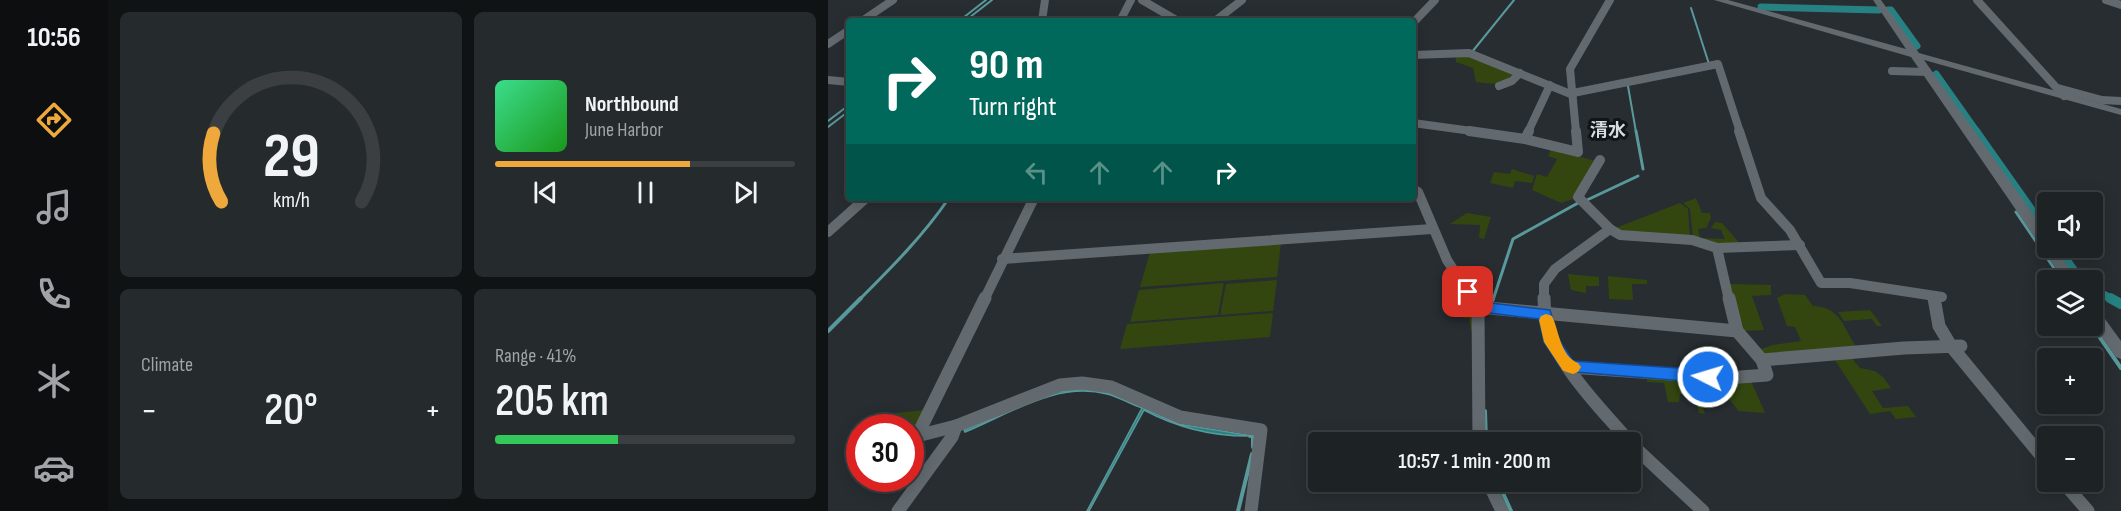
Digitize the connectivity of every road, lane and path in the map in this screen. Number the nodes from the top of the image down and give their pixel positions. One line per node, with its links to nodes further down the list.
1 (893, 0): 13 (street)
2 (1045, 0): 14 (street)
3 (1131, 0): 15 (street)
4 (1142, 0): 16 (street)
5 (1242, 0): 17 (street)
6 (1435, 0): 18 (street)
7 (1718, 0): 22 (street)
8 (1877, 0): 22 (street)
9 (1977, 0): 30 (street)
10 (2106, 0): 12 (street)
11 (1609, 1): 31 (street)
12 (2121, 5)
13 (866, 18)
14 (1042, 18)
15 (1122, 18)
16 (1173, 18)
17 (1219, 18)
18 (1416, 20)
19 (846, 32): 20 (street)
20 (828, 44)
21 (1416, 54): 25 (street)
22 (1914, 54): 24 (street); 30 (street)
23 (1893, 71): 24 (street)
24 (1927, 72): 42 (street)
25 (1520, 73): 28 (street); 29 (street)
26 (828, 80): 27 (street)
27 (846, 82)
28 (1499, 86)
29 (1550, 86): 31 (street); 35 (street)
30 (2061, 92): 32 (street); 33 (street)
31 (1573, 94): 35 (street); 44 (street)
32 (2121, 100)
33 (2121, 112)
34 (1416, 123): 35 (street)
35 (1525, 139)
36 (1600, 160): 41 (street)
37 (1416, 191): 40 (street)
38 (864, 201): 43 (street)
39 (1032, 201): 46 (street)
40 (1432, 229): 46 (street); 47 (street)
41 (1610, 229): 45 (street); 48 (street)
42 (2037, 231)
43 (828, 232)
44 (1800, 245): 45 (street); 51 (street)
45 (1717, 248): 50 (street)
46 (1002, 259): 55 (street)
47 (1478, 307): 48 (street); 56 (street)
48 (1545, 314): 50 (street); 54 (street)
49 (2103, 328): 52 (street)
50 (1737, 331): 53 (street)
51 (1956, 346): 53 (street); 58 (street)
52 (2121, 353)
53 (1762, 360): 54 (street)
54 (1569, 367): 57 (street)
55 (956, 426): 62 (street); 63 (street)
56 (1479, 432)
57 (1621, 432)
58 (2037, 451)
59 (1641, 454): 65 (street)
60 (1493, 492): 64 (street)
61 (2071, 492): 66 (street)
62 (898, 511)
63 (1251, 511)
64 (1502, 511)
65 (1703, 511)
66 (2088, 511)

